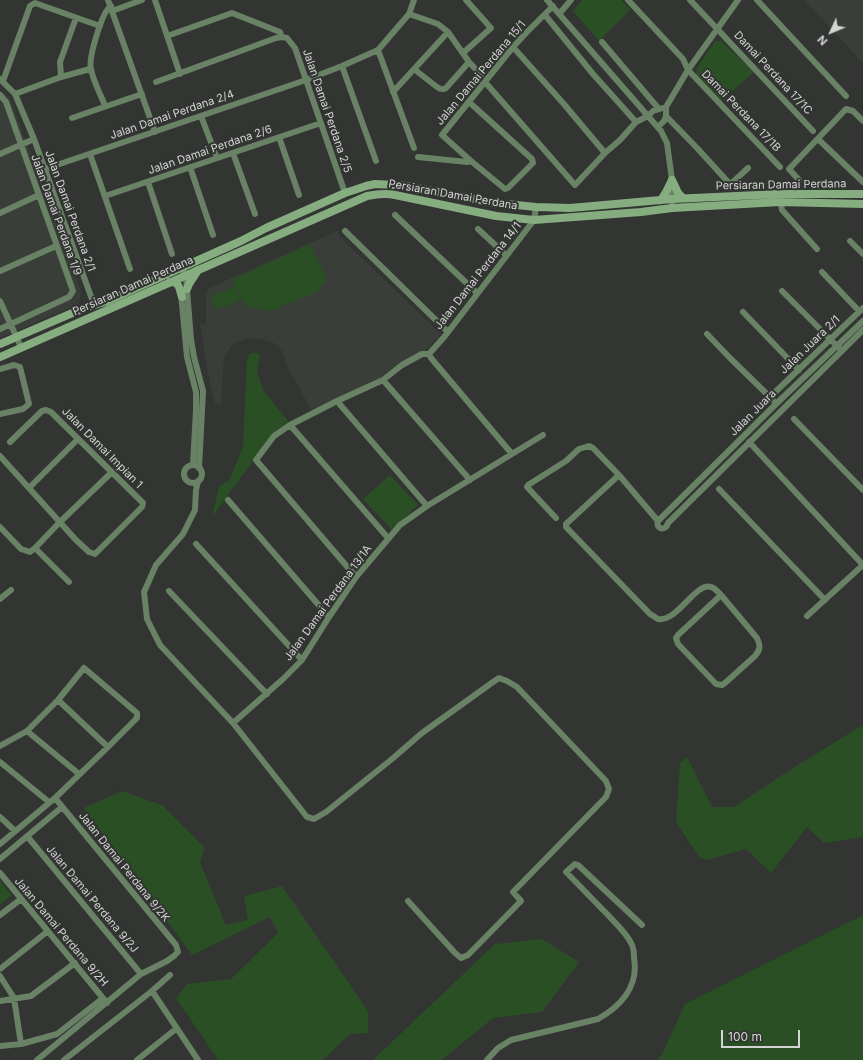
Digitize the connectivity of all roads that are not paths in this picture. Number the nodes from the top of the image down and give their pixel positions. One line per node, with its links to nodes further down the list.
1 (142, 0): 11 (street)
2 (155, 0): 20 (street)
3 (414, 0): 13 (street)
4 (466, 0): 25 (street)
5 (548, 0): 12 (street)
6 (571, 0): 14 (street)
7 (628, 0): 30 (street, Damai Perdana 17/1B)
8 (690, 0): 18 (street, Damai Perdana 17/1C)
9 (738, 0): 18 (street)
10 (756, 0): 42 (street)
11 (110, 6): 17 (street); 40 (street)
12 (553, 6): 14 (street); 15 (street, Jalan Damai Perdana 15/1)
13 (408, 14): 19 (street); 24 (street)
14 (559, 14): 47 (street)
15 (545, 16): 23 (street, Jalan Damai Perdana 15/1); 51 (street)
16 (76, 18): 17 (street); 33 (street); 34 (street)
17 (100, 26): 28 (street)
18 (718, 29): 30 (street); 54 (street, Damai Perdana 17/1C)
19 (448, 32): 25 (street); 29 (street)
20 (167, 36): 21 (street); 31 (street)
21 (284, 37): 31 (street); 35 (street, Jalan Damai Perdana 2/5)
22 (602, 42): 45 (street)
23 (513, 47): 37 (street, Jalan Damai Perdana 15/1); 62 (street)
24 (378, 50): 27 (street, Jalan Damai Perdana 2/4); 38 (street)
25 (463, 53): 26 (street)
26 (469, 62): 29 (street); 32 (street)
27 (342, 66): 35 (street, Jalan Damai Perdana 2/4); 67 (street)
28 (90, 68): 33 (street); 44 (street)
29 (414, 69): 38 (street)
30 (688, 70): 45 (street); 70 (street, Damai Perdana 17/1B)
31 (180, 74): 36 (street)
32 (481, 75)
33 (61, 77): 39 (street)
34 (1, 80): 39 (street, Jalan Damai Perdana 2/1)
35 (306, 80): 46 (street, Jalan Damai Perdana 2/4); 52 (street, Jalan Damai Perdana 2/5)
36 (156, 82)
37 (485, 82): 43 (street, Jalan Damai Perdana 15/1); 62 (street)
38 (393, 92): 60 (street)
39 (15, 94): 57 (street, Jalan Damai Perdana 2/1)
40 (142, 94): 44 (street); 55 (street)
41 (0, 95): 59 (street, Jalan Damai Perdana 1/9)
42 (846, 96)
43 (469, 102): 68 (street, Jalan Damai Perdana 15/1); 68 (street)
44 (105, 106): 49 (street)
45 (663, 108): 47 (street); 48 (street)
46 (201, 116): 55 (street, Jalan Damai Perdana 2/4); 66 (street)
47 (648, 116): 51 (street); 53 (street)
48 (666, 116): 53 (street); 71 (street)
49 (72, 118)
50 (863, 121): 58 (street)
51 (636, 122): 62 (street)
52 (321, 123): 56 (street, Jalan Damai Perdana 2/6); 78 (street, Jalan Damai Perdana 2/5)
53 (658, 126): 73 (street)
54 (813, 131)
55 (155, 132): 64 (street, Jalan Damai Perdana 2/4)
56 (279, 137): 61 (street, Jalan Damai Perdana 2/6); 82 (street)
57 (34, 139): 59 (street); 72 (street, Jalan Damai Perdana 2/1)
58 (818, 139): 74 (street); 76 (street)
59 (21, 145): 63 (street); 80 (street, Jalan Damai Perdana 1/9)
60 (414, 148)
61 (233, 153): 66 (street, Jalan Damai Perdana 2/6); 92 (street)
62 (605, 153)
63 (0, 154)
64 (90, 154): 72 (street, Jalan Damai Perdana 2/4); 81 (street)
65 (418, 156): 68 (street)
66 (217, 158): 69 (street, Jalan Damai Perdana 2/6)
67 (376, 161)
68 (471, 161)
69 (190, 167): 75 (street, Jalan Damai Perdana 2/6); 97 (street)
70 (780, 167)
71 (748, 168)
72 (44, 169): 115 (street, Jalan Damai Perdana 2/1)
73 (672, 180): 84 (main road); 86 (street); 87 (main road)
74 (799, 180)
75 (148, 182): 81 (street, Jalan Damai Perdana 2/6); 101 (street)
76 (863, 182)
77 (406, 186): 78 (main road, Persiaran Damai Perdana); 83 (main road); 89 (main road, Persiaran Damai Perdana)
78 (345, 193): 107 (main road, Persiaran Damai Perdana)
79 (863, 194): 85 (main road, Persiaran Damai Perdana)
80 (39, 195): 91 (street); 99 (street, Jalan Damai Perdana 1/9)
81 (105, 196): 104 (street)
82 (299, 196)
83 (401, 196): 94 (main road, Persiaran Damai Perdana); 105 (main road, Persiaran Damai Perdana)
84 (683, 198): 85 (main road, Persiaran Damai Perdana); 86 (main road, Persiaran Damai Perdana)
85 (780, 198): 88 (main road, Persiaran Damai Perdana); 90 (main road, Persiaran Damai Perdana); 100 (street)
86 (672, 199): 87 (main road, Persiaran Damai Perdana); 90 (street)
87 (661, 200): 89 (main road, Persiaran Damai Perdana)
88 (863, 204)
89 (536, 207): 94 (street, Jalan Damai Perdana 14/1)
90 (672, 208): 94 (main road, Persiaran Damai Perdana)
91 (0, 213)
92 (255, 214)
93 (395, 215): 112 (street)
94 (534, 220): 103 (street, Jalan Damai Perdana 14/1)
95 (478, 229): 103 (street)
96 (345, 231): 123 (street)
97 (214, 235)
98 (850, 242): 102 (street)
99 (56, 246): 106 (street); 120 (street, Jalan Damai Perdana 1/9)
100 (817, 249)
101 (172, 254)
102 (863, 254)
103 (506, 255): 112 (street, Jalan Damai Perdana 14/1)
104 (130, 268)
105 (198, 269): 107 (main road, Persiaran Damai Perdana); 110 (main road)
106 (0, 270)
107 (183, 271): 109 (main road, Persiaran Damai Perdana); 110 (street); 113 (street); 115 (main road, Persiaran Damai Perdana); 116 (main road, Persiaran Damai Perdana)
108 (822, 272): 117 (street)
109 (170, 282): 113 (main road); 128 (main road, Persiaran Damai Perdana)
110 (187, 289): 147 (street)
111 (782, 291): 126 (street)
112 (477, 293): 123 (street, Jalan Damai Perdana 14/1)
113 (182, 296): 147 (street)
114 (0, 301): 120 (street)
115 (93, 302): 116 (main road, Persiaran Damai Perdana)
116 (84, 308): 125 (main road, Persiaran Damai Perdana)
117 (861, 309): 126 (street, Jalan Juara 2/1)
118 (743, 312): 133 (street)
119 (863, 321): 129 (street, Jalan Juara)
120 (10, 324): 121 (street); 125 (street)
121 (0, 329)
122 (863, 330): 129 (street, Jalan Juara)
123 (448, 332): 130 (street, Jalan Damai Perdana 14/1)
124 (707, 334): 135 (street)
125 (16, 337): 127 (main road, Persiaran Damai Perdana); 128 (street)
126 (830, 339): 129 (street); 133 (street, Jalan Juara 2/1)
127 (0, 344)
128 (21, 347): 131 (main road, Persiaran Damai Perdana)
129 (839, 348): 137 (street, Jalan Juara); 144 (street, Jalan Juara)
130 (429, 354): 134 (street); 145 (street)
131 (0, 356)
132 (0, 369): 138 (street)
133 (799, 370): 135 (street, Jalan Juara 2/1)
134 (383, 380): 136 (street); 150 (street)
135 (770, 397): 137 (street)
136 (337, 402): 140 (street); 158 (street)
137 (776, 404): 160 (street, Jalan Juara)
138 (0, 414)
139 (794, 419): 156 (street)
140 (290, 425): 163 (street); 167 (street)
141 (543, 435): 145 (street, Jalan Damai Perdana 13/1A)
142 (78, 439): 143 (street, Jalan Damai Impian 1); 148 (street, Jalan Damai Impian 1); 153 (street)
143 (10, 442)
144 (749, 442): 160 (street, Jalan Juara); 166 (street)
145 (512, 454): 150 (street, Jalan Damai Perdana 13/1A)
146 (0, 456): 153 (street)
147 (196, 466): 151 (street); 152 (street)
148 (112, 472): 161 (street); 161 (street, Jalan Damai Impian 1)
149 (619, 475): 159 (street); 160 (street); 171 (street)
150 (470, 480): 158 (street, Jalan Damai Perdana 13/1A)
151 (198, 481): 152 (street); 155 (street)
152 (190, 482): 155 (street)
153 (29, 488): 161 (street)
154 (719, 489): 173 (street)
155 (196, 490): 179 (street)
156 (863, 490)
157 (228, 500): 175 (street)
158 (428, 506): 163 (street, Jalan Damai Perdana 13/1A)
159 (556, 518)
160 (658, 520)
161 (59, 522): 165 (street)
162 (0, 527): 165 (street)
163 (388, 538): 167 (street, Jalan Damai Perdana 13/1A)
164 (196, 544): 176 (street)
165 (33, 550): 168 (street)
166 (863, 565): 173 (street)
167 (356, 577): 175 (street, Jalan Damai Perdana 13/1A)
168 (69, 582)
169 (11, 590): 172 (street)
170 (169, 591): 177 (street)
171 (721, 595): 171 (street)
172 (0, 599)
173 (825, 600): 174 (street)
174 (807, 616)
175 (329, 617): 176 (street, Jalan Damai Perdana 13/1A)
176 (302, 660): 177 (street, Jalan Damai Perdana 13/1A)
177 (267, 694): 179 (street, Jalan Damai Perdana 13/1A)
178 (58, 700): 180 (street); 182 (street); 182 (street)
179 (233, 723): 195 (street)
180 (27, 731): 181 (street); 184 (street)
181 (0, 746)
182 (108, 747): 184 (street)
183 (0, 762): 186 (street)
184 (78, 774): 185 (street)
185 (55, 798): 186 (street); 187 (street, Jalan Damai Perdana 9/2K)
186 (49, 802): 189 (street)
187 (62, 807): 190 (street); 201 (street, Jalan Damai Perdana 9/2K)
188 (0, 817): 189 (street)
189 (15, 831): 191 (street)
190 (27, 836): 192 (street); 201 (street, Jalan Damai Perdana 9/2J)
191 (0, 844)
192 (0, 858)
193 (0, 873): 194 (street, Jalan Damai Perdana 9/2H)
194 (21, 899): 196 (street); 198 (street, Jalan Damai Perdana 9/2H)
195 (408, 901)
196 (0, 915)
197 (642, 926): 215 (street)
198 (48, 931): 199 (street, Jalan Damai Perdana 9/2H); 200 (street)
199 (75, 963): 205 (street); 206 (street, Jalan Damai Perdana 9/2H)
200 (0, 969)
201 (141, 974): 206 (street)
202 (170, 975): 204 (street)
203 (0, 976): 205 (street)
204 (152, 991): 208 (street); 213 (street)
205 (14, 998): 207 (street); 209 (street)
206 (105, 1000): 209 (street); 212 (street)
207 (0, 1001)
208 (177, 1028): 211 (street); 214 (street)
209 (21, 1044): 210 (street)
210 (0, 1046)
211 (139, 1059)
212 (37, 1060)
213 (64, 1060)
214 (198, 1060)
215 (487, 1060)

